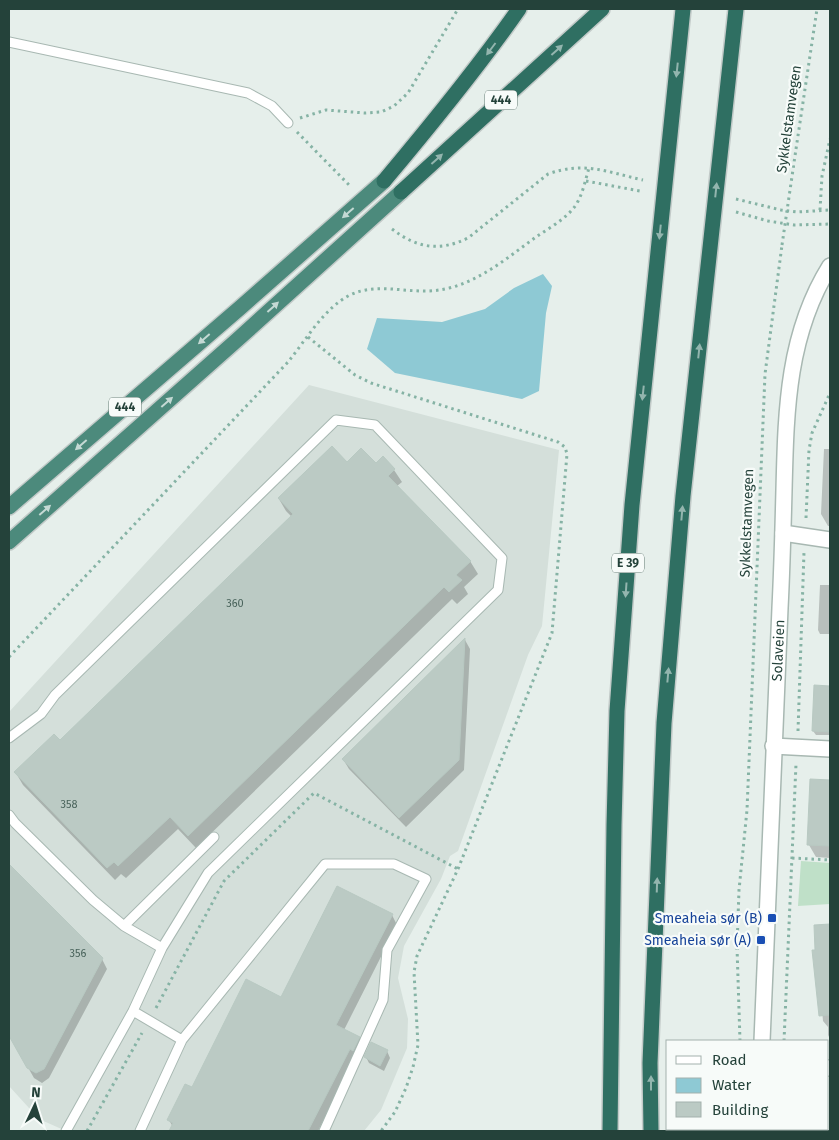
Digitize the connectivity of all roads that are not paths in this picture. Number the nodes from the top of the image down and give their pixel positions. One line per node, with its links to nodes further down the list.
1 (519, 9): 8 (highway, 444, one-way to 8)
2 (602, 9): 11 (highway, 444, one-way to 2)
3 (736, 9): 26 (highway, one-way to 3)
4 (682, 15): 25 (highway, E 39, one-way to 25)
5 (9, 42): 6 (lane)
6 (288, 123)
7 (830, 266): 9 (street, Solaveien)
8 (9, 507)
9 (783, 533): 10 (street); 13 (street, Solaveien)
10 (830, 540)
11 (9, 542)
12 (9, 738): 18 (lane)
13 (773, 746): 14 (street); 21 (street, Solaveien)
14 (830, 749)
15 (9, 815): 17 (lane)
16 (214, 837): 17 (lane)
17 (124, 926): 18 (lane)
18 (162, 948): 19 (lane)
19 (133, 1012): 20 (lane); 22 (lane)
20 (182, 1040): 23 (lane); 24 (lane)
21 (762, 1040)
22 (66, 1131)
23 (140, 1131)
24 (324, 1131)
25 (610, 1131)
26 (651, 1131)

